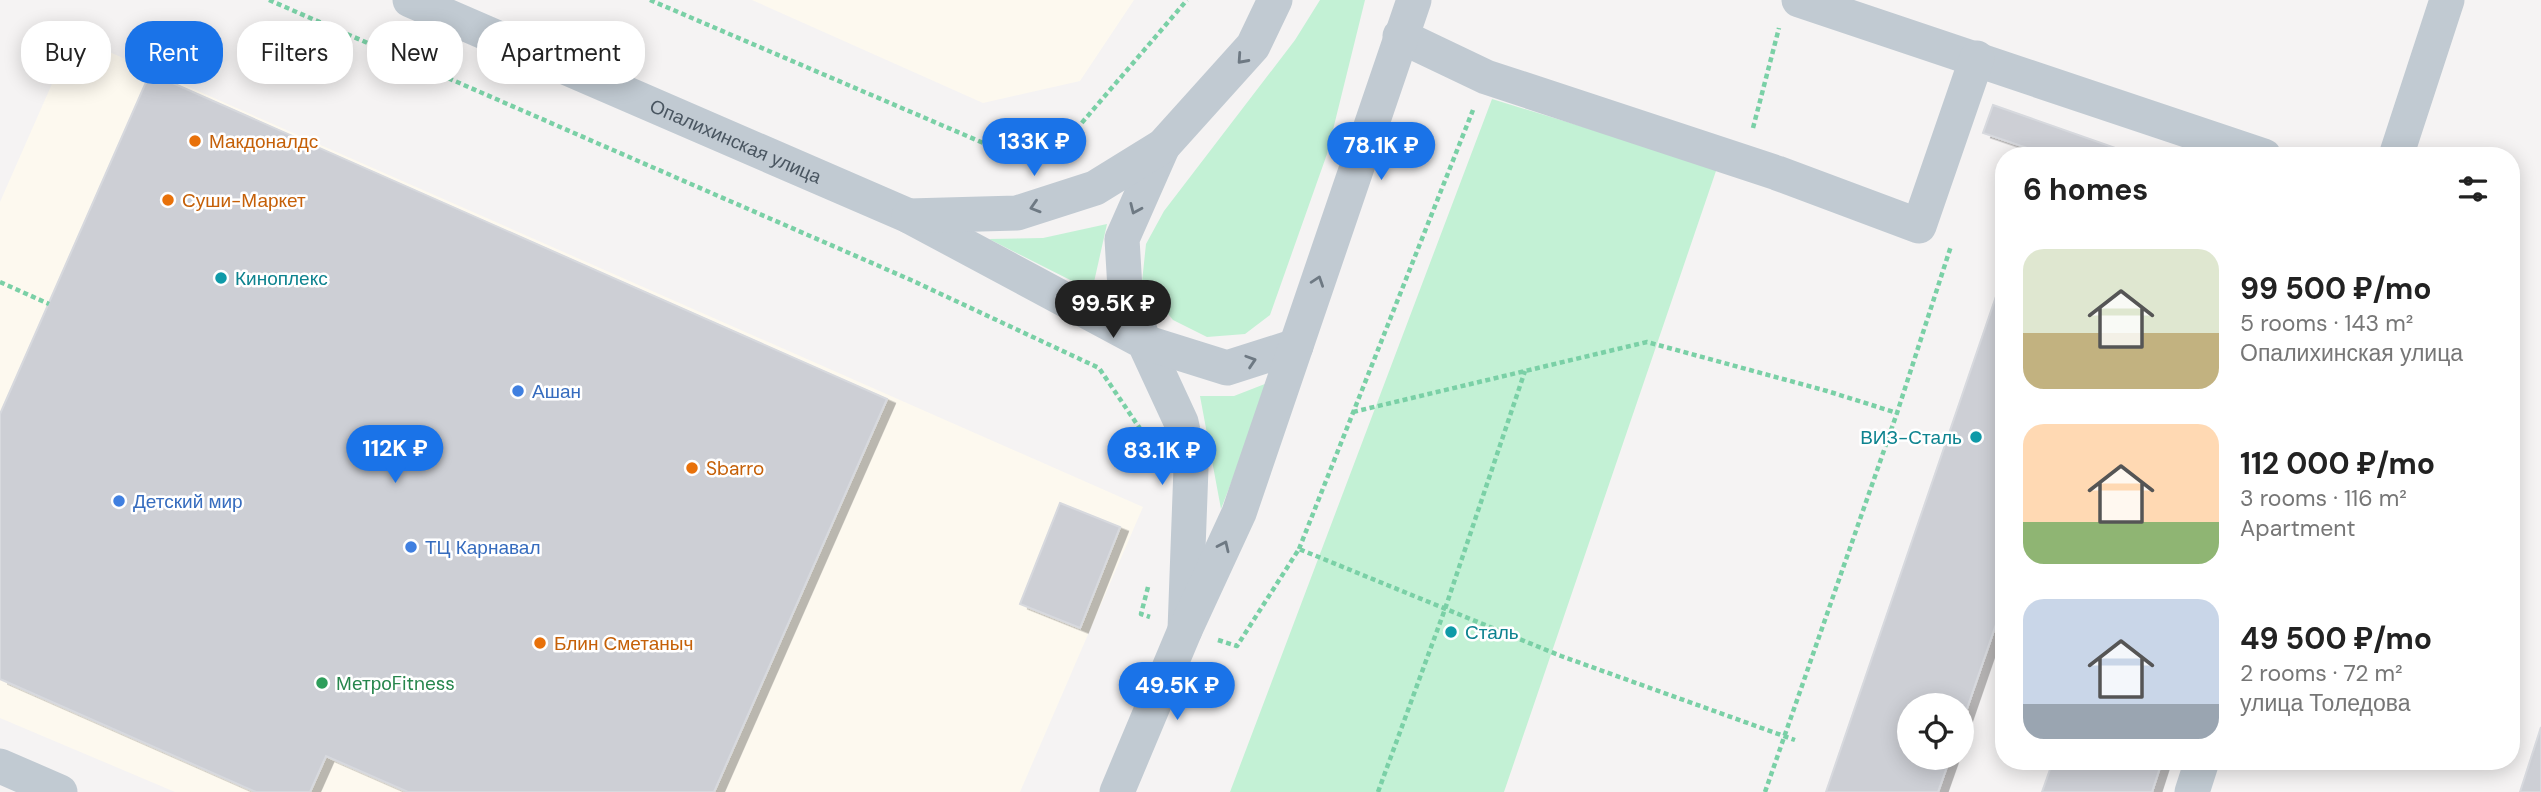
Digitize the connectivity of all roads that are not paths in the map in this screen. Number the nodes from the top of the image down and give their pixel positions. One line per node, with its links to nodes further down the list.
1 (410, 0): 11 (street, Опалихинская улица)
2 (1275, 0): 8 (street, one-way to 8)
3 (1414, 0): 6 (street)
4 (2446, 0): 10 (street)
5 (1789, 14): 7 (street)
6 (1400, 36): 7 (street); 13 (street, one-way to 6)
7 (1977, 58): 9 (street)
8 (1163, 146): 11 (street, one-way to 11); 12 (street, one-way to 12)
9 (2238, 147)
10 (2399, 147)
11 (909, 216): 12 (street, Опалихинская улица)
12 (1144, 342): 13 (street, Опалихинская улица, one-way to 13); 14 (street)
13 (1296, 346): 14 (street, one-way to 13)
14 (1185, 630): 18 (street)
15 (0, 766): 17 (street)
16 (2199, 770): 19 (street)
17 (60, 792)
18 (1117, 792)
19 (2192, 792)

